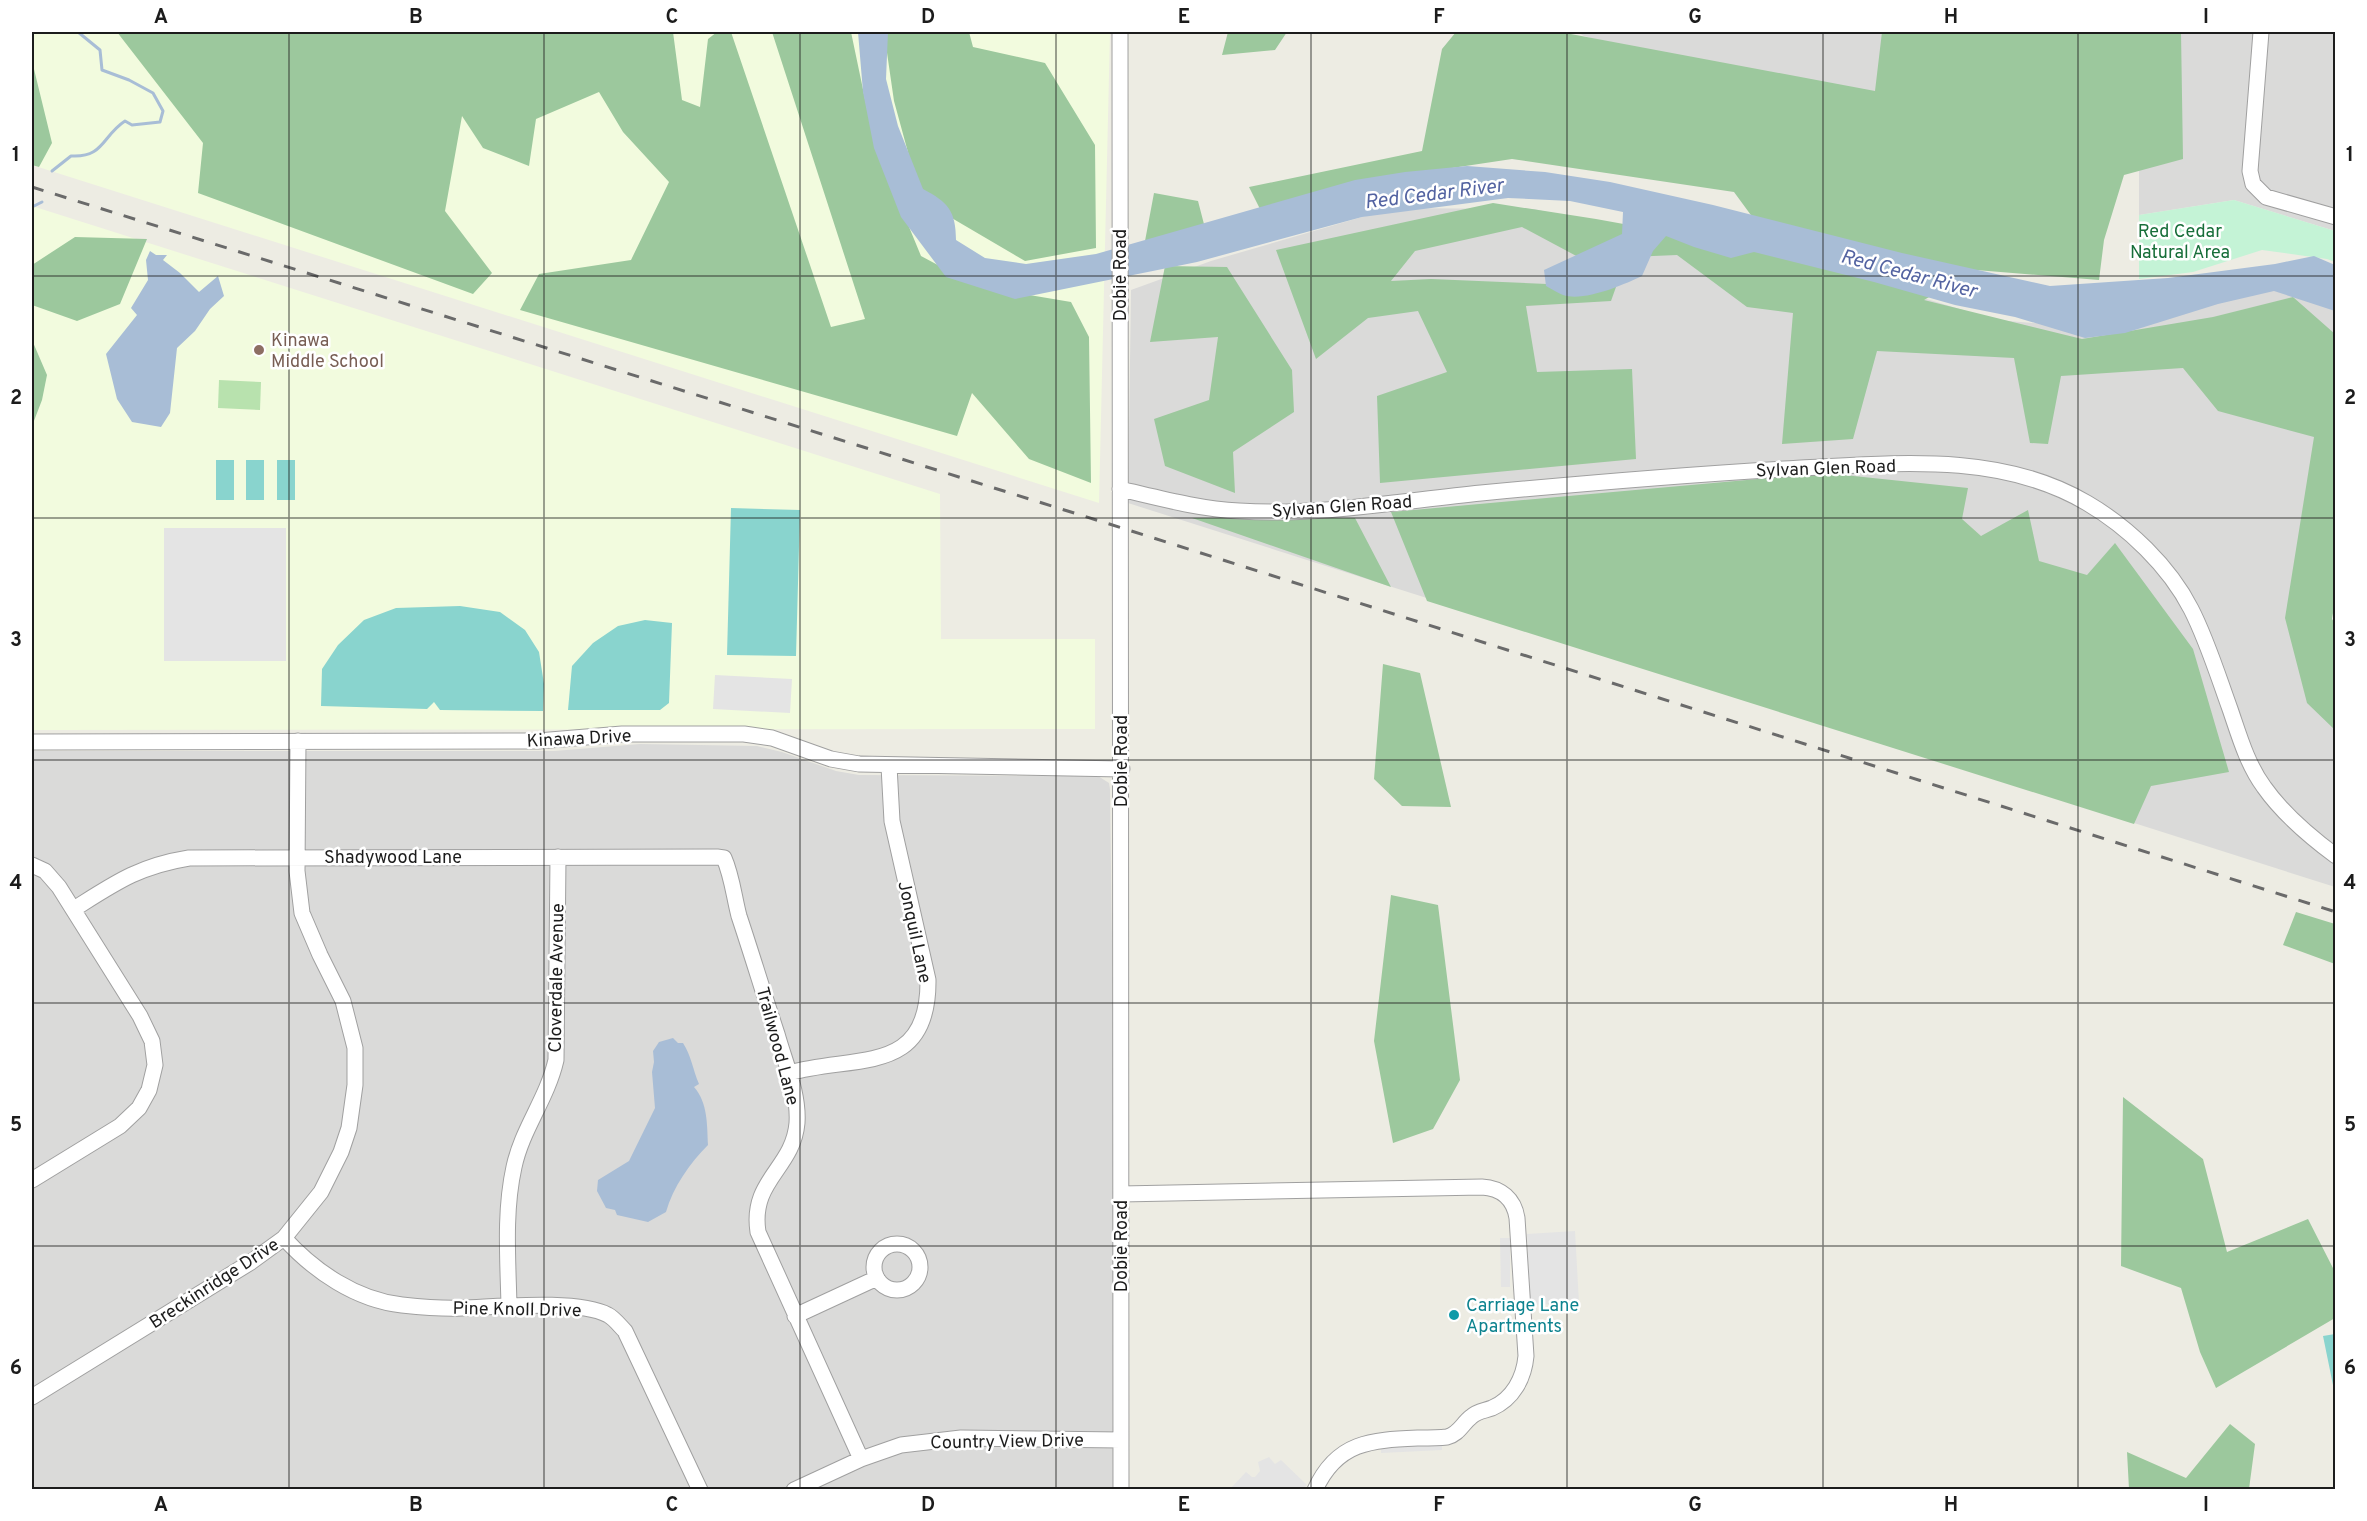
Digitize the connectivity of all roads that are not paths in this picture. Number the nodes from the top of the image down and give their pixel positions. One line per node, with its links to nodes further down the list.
1 (1120, 32): 4 (street, Dobie Road)
2 (2261, 32): 3 (street)
3 (2336, 217)
4 (1120, 489): 8 (street, Dobie Road); 9 (street, Sylvan Glen Road)
5 (298, 741): 6 (street, Kinawa Drive); 7 (street, Kinawa Drive); 10 (street, Breckinridge Drive)
6 (32, 742)
7 (889, 766): 8 (street, Kinawa Drive); 15 (street, Jonquil Lane)
8 (1122, 769): 17 (street, Dobie Road)
9 (2336, 856)
10 (297, 857): 11 (street, Shadywood Lane); 14 (street, Shadywood Lane); 18 (street, Breckinridge Drive)
11 (558, 857): 12 (street, Shadywood Lane); 20 (street, Cloverdale Avenue)
12 (724, 858): 15 (street, Trailwood Lane)
13 (32, 865): 14 (street)
14 (74, 909): 16 (street)
15 (789, 1073): 21 (street, Trailwood Lane)
16 (32, 1180)
17 (1120, 1194): 23 (street, Dobie Road); 28 (street)
18 (284, 1238): 20 (street, Pine Knoll Drive); 22 (street, Breckinridge Drive)
19 (877, 1278): 21 (street)
20 (509, 1306): 25 (street, Pine Knoll Drive)
21 (795, 1316): 24 (street, Trailwood Lane)
22 (32, 1397)
23 (1121, 1440): 24 (street, Country View Drive); 27 (street, Dobie Road)
24 (861, 1459): 26 (street, Country View Drive)
25 (700, 1490)
26 (794, 1490)
27 (1121, 1490)
28 (1315, 1490)

